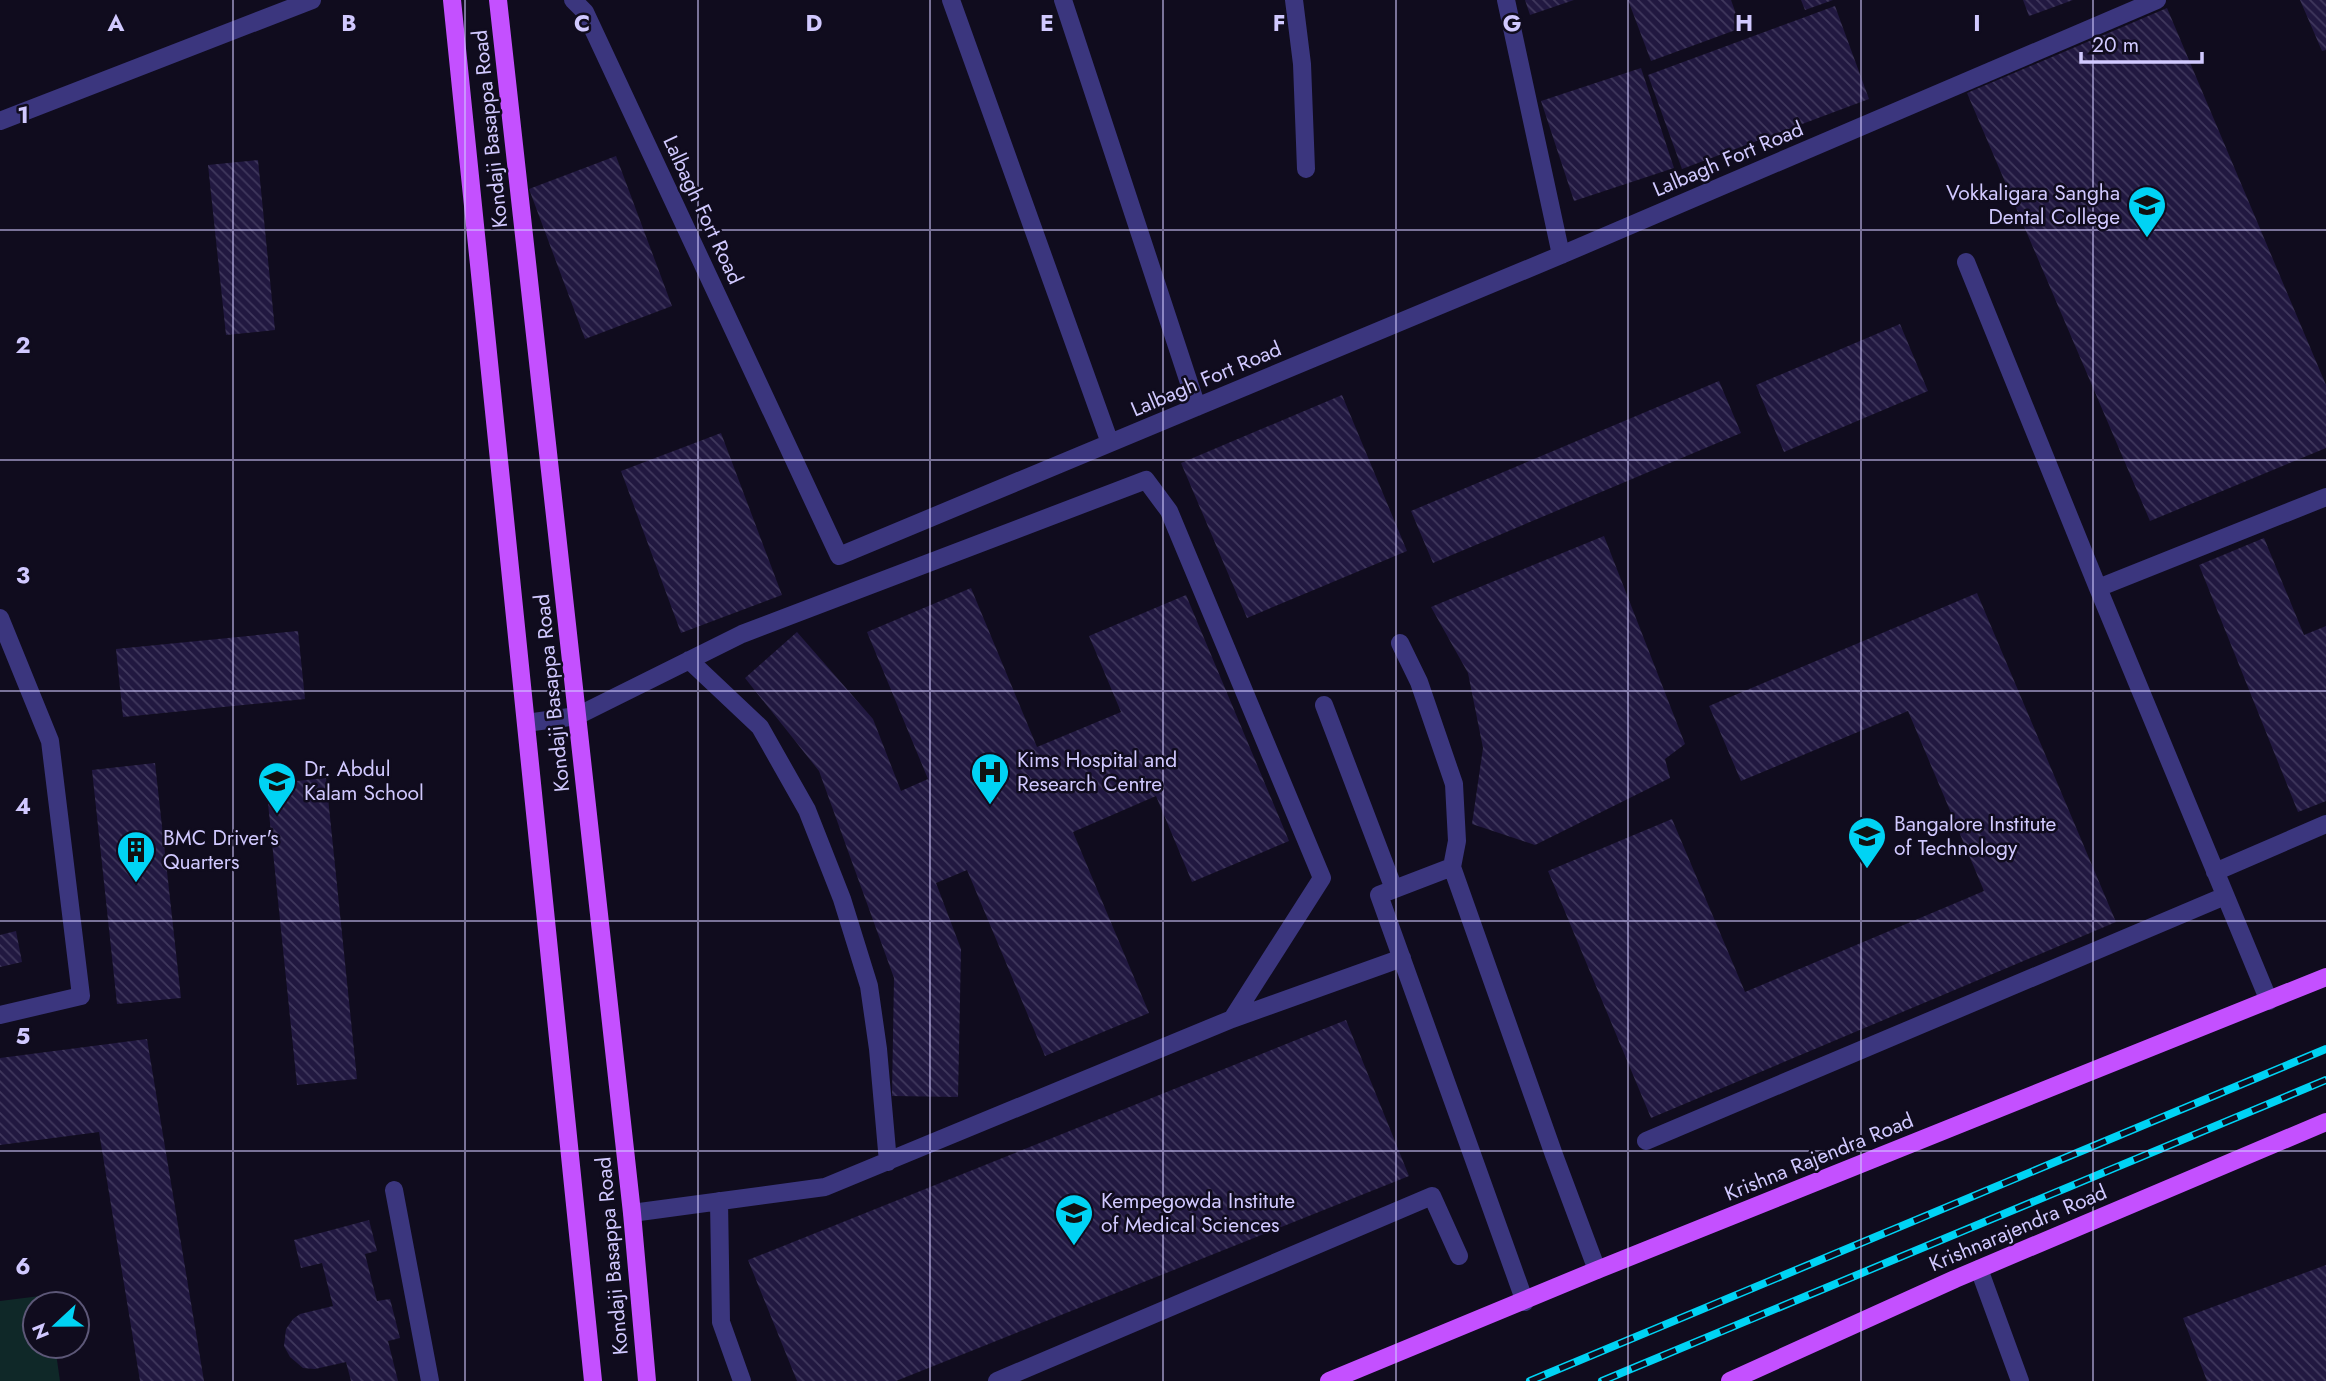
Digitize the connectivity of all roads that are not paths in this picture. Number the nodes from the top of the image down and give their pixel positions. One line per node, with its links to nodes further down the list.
1 (312, 0): 10 (street)
2 (452, 0): 23 (main road, Kondaji Basappa Road)
3 (498, 0): 22 (main road, Kondaji Basappa Road)
4 (573, 0): 15 (street, Lalbagh Fort Road)
5 (951, 0): 15 (street)
6 (1063, 0): 14 (street)
7 (1294, 0): 11 (street)
8 (1506, 0): 12 (street)
9 (2148, 2): 12 (street, Lalbagh Fort Road)
10 (0, 121)
11 (1306, 169)
12 (1561, 255): 14 (street, Lalbagh Fort Road)
13 (1966, 262): 17 (street)
14 (1197, 407): 15 (street, Lalbagh Fort Road)
15 (1110, 443)
16 (2326, 497): 17 (street)
17 (2098, 588): 26 (street)
18 (0, 618): 32 (street)
19 (1400, 643): 25 (street)
20 (688, 660): 22 (street); 33 (street); 36 (street)
21 (1324, 705): 27 (street)
22 (577, 716): 23 (street); 39 (main road, Kondaji Basappa Road)
23 (526, 723): 45 (main road, Kondaji Basappa Road)
24 (2326, 824): 26 (street)
25 (1452, 867): 27 (street); 42 (street)
26 (2215, 872): 28 (street)
27 (1394, 889): 29 (street)
28 (2225, 896): 31 (street); 35 (street)
29 (1402, 958): 33 (street); 43 (street)
30 (2326, 977): 31 (main road, Krishna Rajendra Road)
31 (2269, 1001): 42 (main road, Krishna Rajendra Road)
32 (0, 1015)
33 (1232, 1019): 36 (street)
34 (2326, 1122): 41 (main road, Krishnarajendra Road)
35 (1646, 1141)
36 (888, 1162): 38 (street)
37 (394, 1190): 44 (street)
38 (719, 1201): 39 (street); 47 (street)
39 (632, 1213): 46 (main road, Kondaji Basappa Road)
40 (1459, 1256): 48 (street)
41 (1979, 1269): 50 (main road, Krishnarajendra Road); 51 (street)
42 (1597, 1270): 43 (main road, Krishna Rajendra Road)
43 (1525, 1301): 49 (main road, Krishna Rajendra Road)
44 (430, 1381)
45 (593, 1381)
46 (647, 1381)
47 (742, 1381)
48 (997, 1381)
49 (1329, 1381)
50 (1730, 1381)
51 (2020, 1381)

